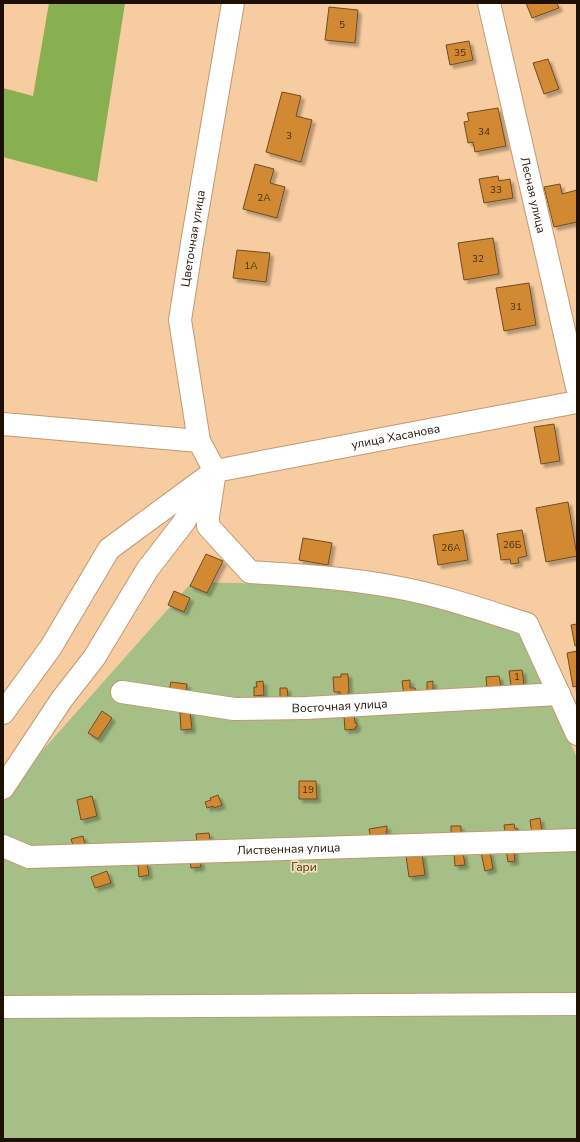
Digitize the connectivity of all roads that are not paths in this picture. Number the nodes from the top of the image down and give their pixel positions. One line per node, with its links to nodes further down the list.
1 (234, 3): 6 (street, Цветочная улица)
2 (489, 3): 3 (street, Лесная улица)
3 (577, 387)
4 (577, 402): 7 (street, улица Хасанова)
5 (3, 424): 6 (street)
6 (199, 441): 7 (street, Цветочная улица)
7 (215, 471): 9 (street); 10 (street); 12 (street)
8 (122, 692): 9 (street, Восточная улица)
9 (559, 694): 11 (street)
10 (3, 713)
11 (577, 734)
12 (3, 788)
13 (577, 840): 14 (street, Лиственная улица)
14 (3, 846)
15 (577, 1004): 16 (street)
16 (3, 1007)

